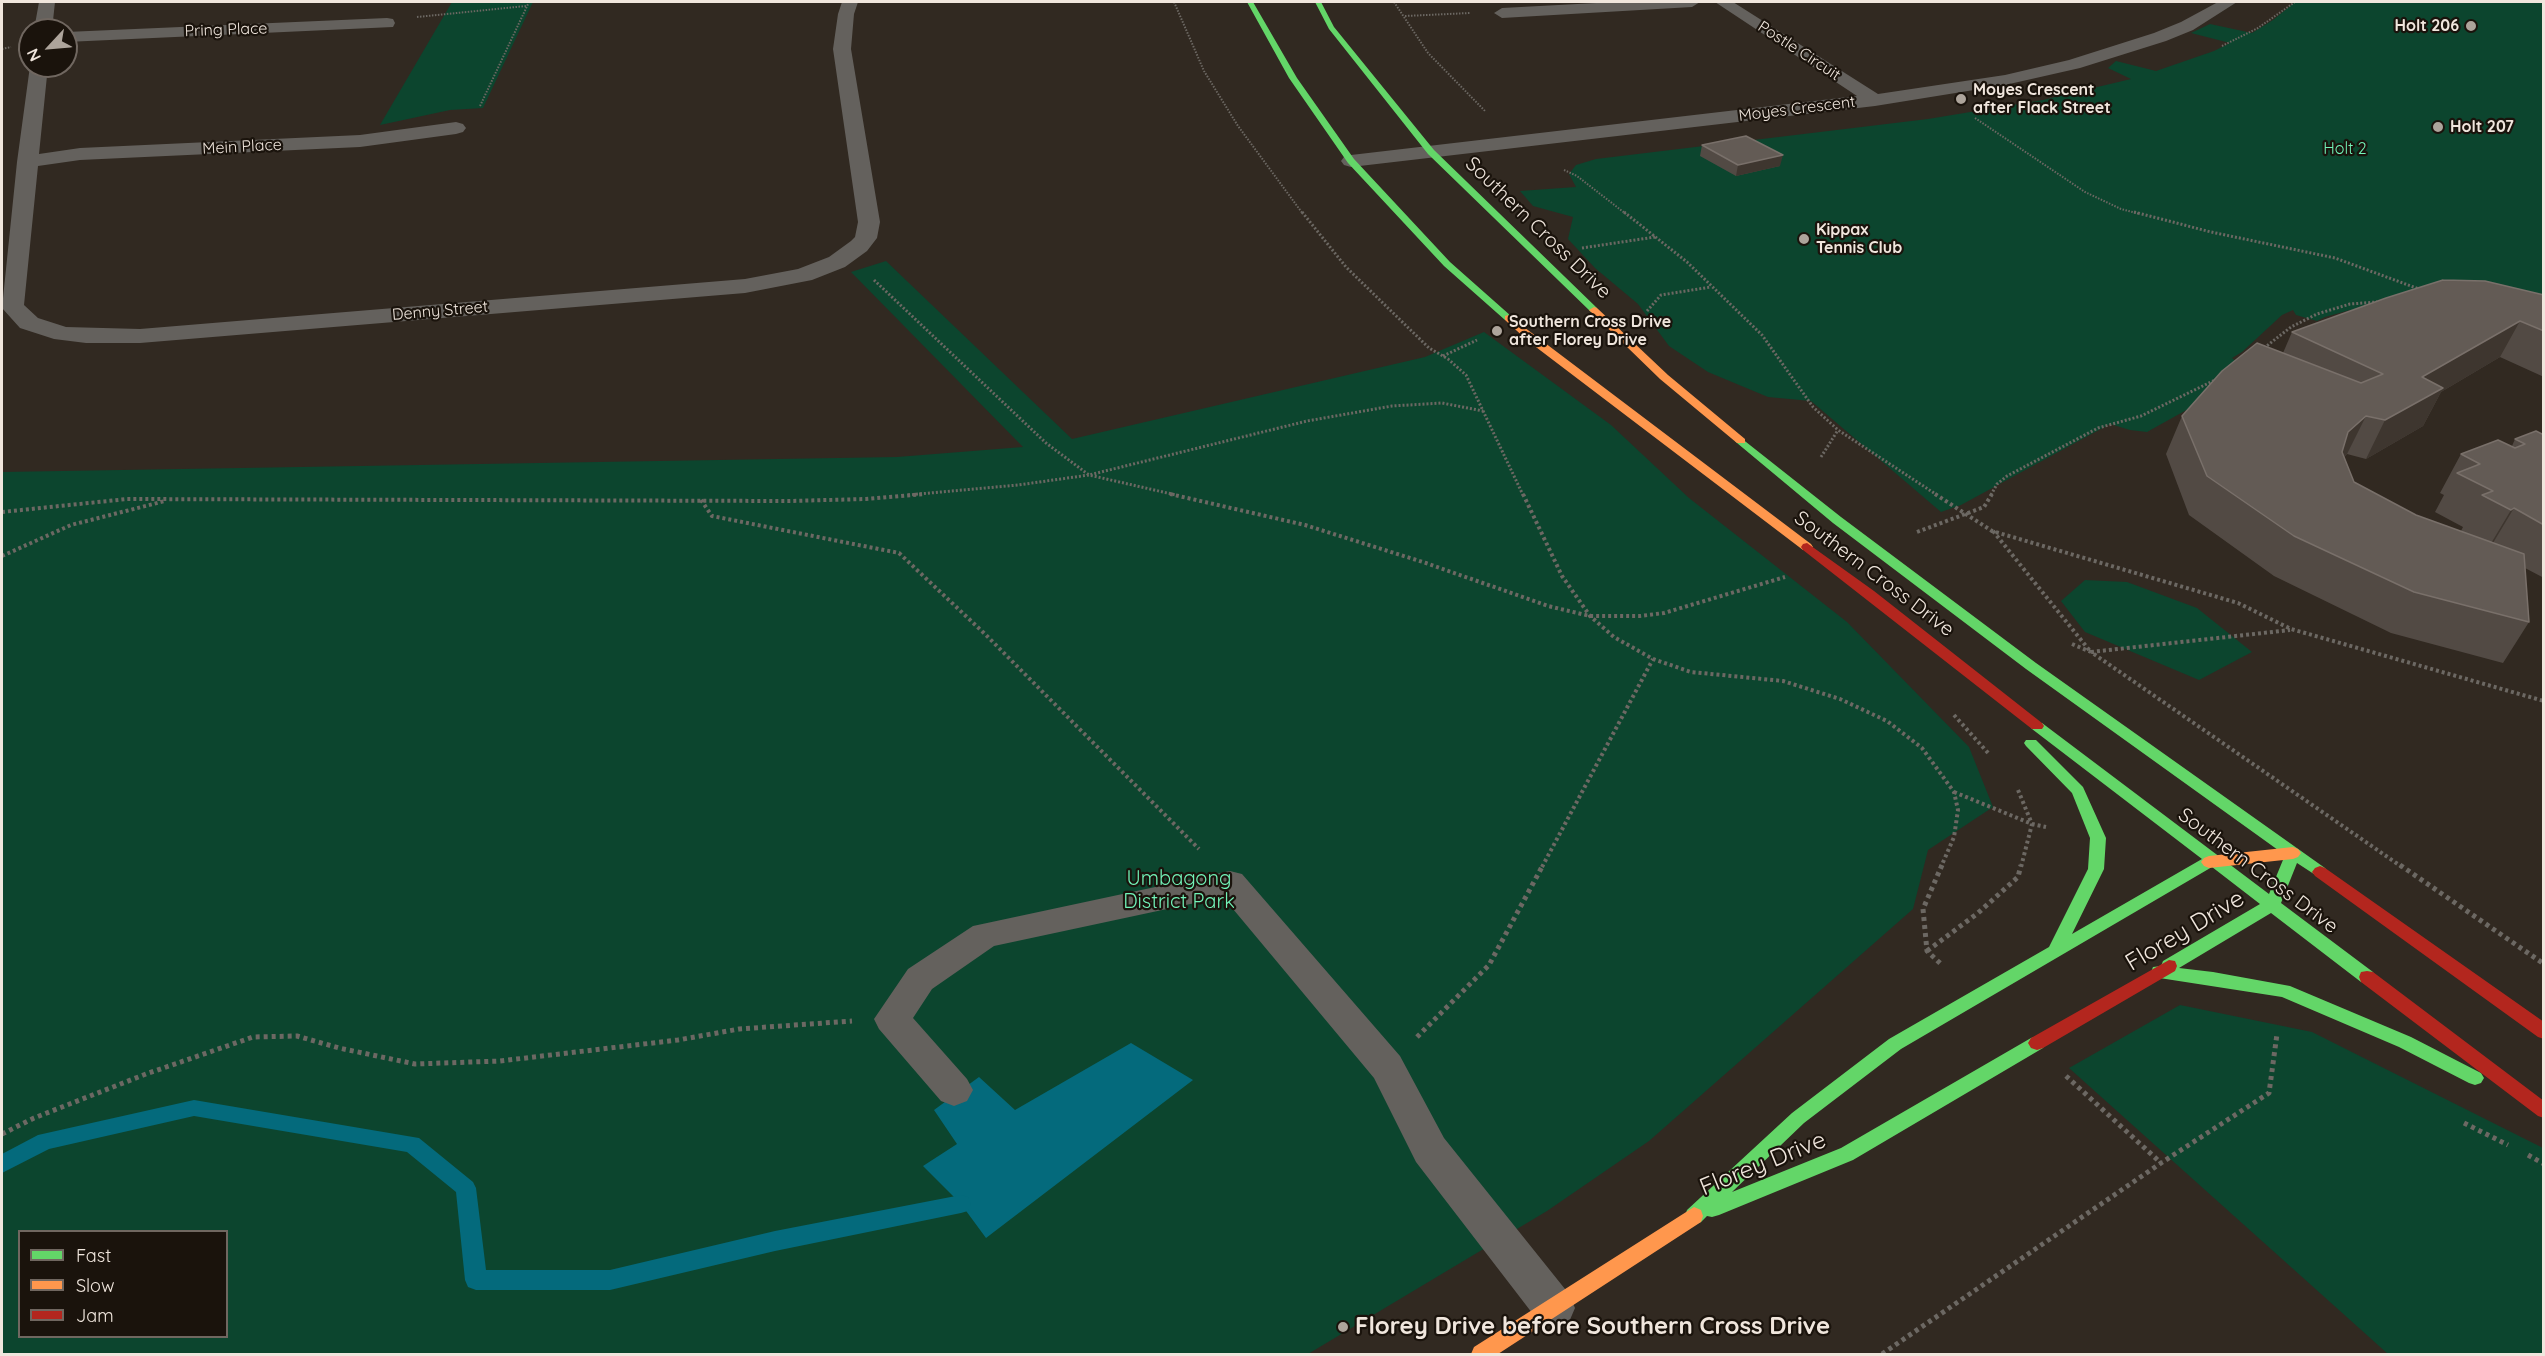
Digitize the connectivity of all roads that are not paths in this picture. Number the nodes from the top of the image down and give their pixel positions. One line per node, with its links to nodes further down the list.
1 (47, 2): 9 (street)
2 (850, 2): 17 (street, Denny Street)
3 (1250, 2): 16 (main road, Southern Cross Drive)
4 (1317, 2): 15 (main road, Southern Cross Drive)
5 (1692, 2): 8 (street)
6 (1722, 2): 13 (street, Postle Circuit)
7 (2229, 2): 13 (street, Moyes Crescent)
8 (1502, 13)
9 (45, 18)
10 (387, 23): 11 (street, Pring Place)
11 (78, 36)
12 (38, 78): 17 (street, Denny Street)
13 (1875, 100): 15 (street, Moyes Crescent)
14 (456, 128): 17 (street, Mein Place)
15 (1431, 152): 16 (street, Moyes Crescent); 19 (main road, Southern Cross Drive)
16 (1351, 161): 18 (main road, Southern Cross Drive)
17 (27, 162)
18 (1870, 594): 20 (main road, Southern Cross Drive); 22 (main road)
19 (2293, 853): 20 (main road, Florey Drive); 21 (main road, Florey Drive); 24 (main road, Southern Cross Drive)
20 (2212, 860): 21 (main road, Southern Cross Drive); 22 (main road, Florey Drive)
21 (2272, 905): 23 (main road, Florey Drive); 26 (main road, Southern Cross Drive)
22 (2056, 949): 27 (main road, Florey Drive)
23 (2159, 972): 26 (main road); 27 (main road, Florey Drive)
24 (2544, 1032)
25 (954, 1090): 28 (lane)
26 (2544, 1111)
27 (1694, 1216): 28 (main road, Florey Drive)
28 (1554, 1308): 29 (main road, Florey Drive)
29 (1481, 1354)

